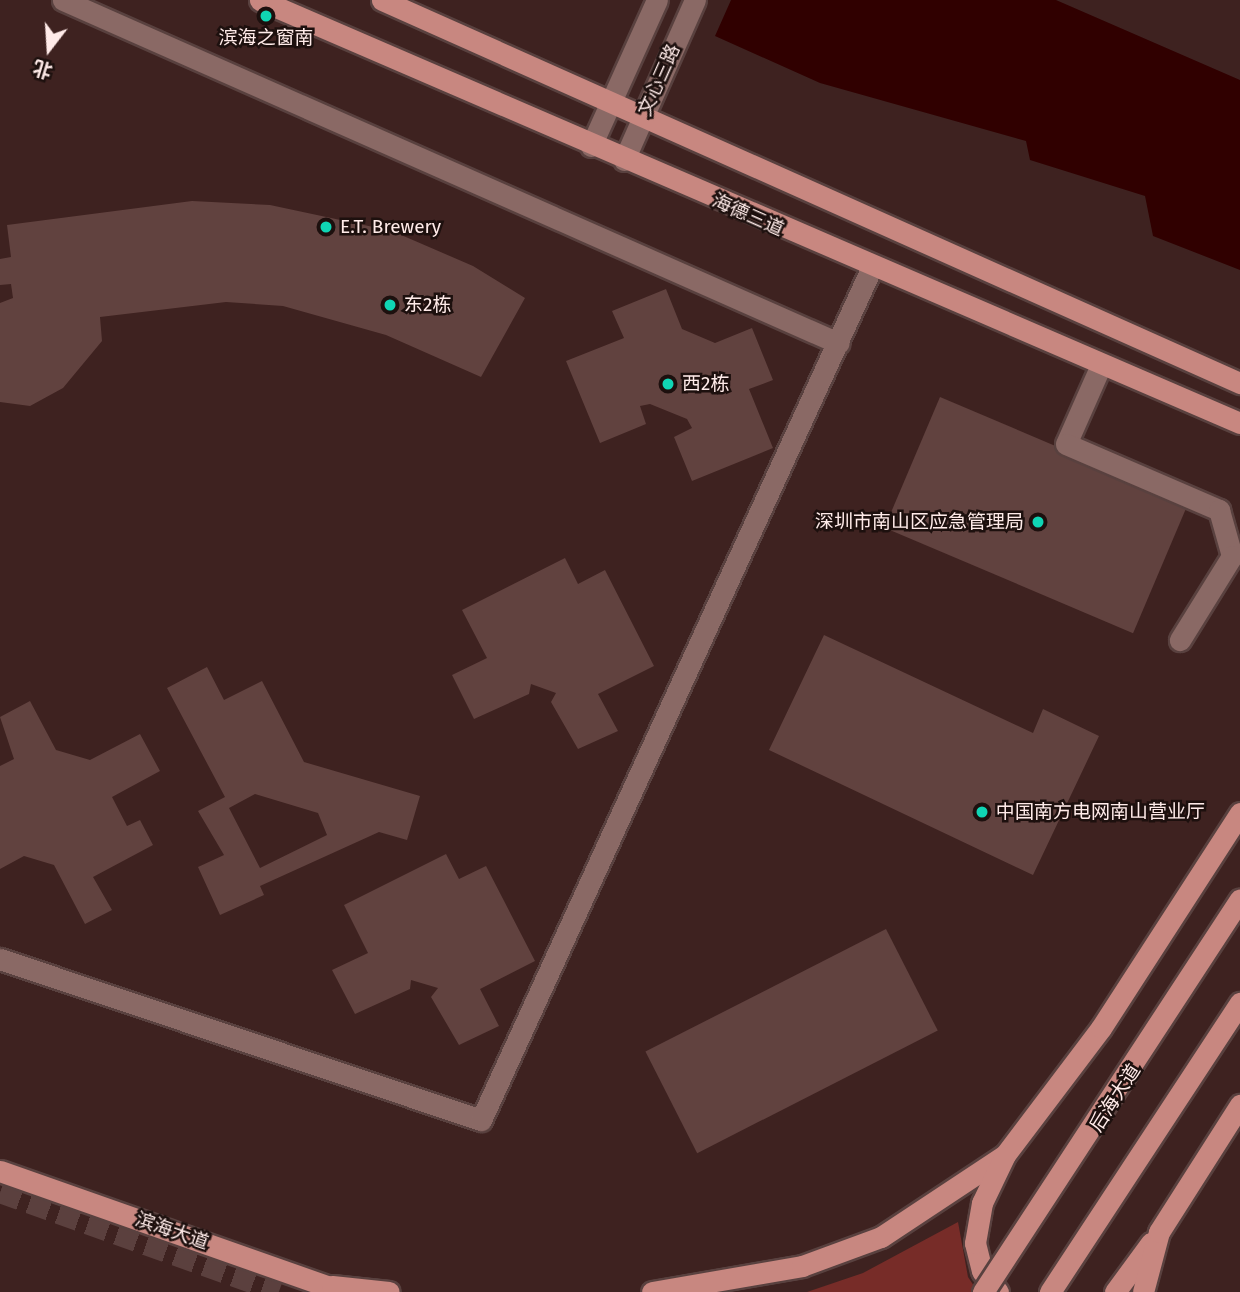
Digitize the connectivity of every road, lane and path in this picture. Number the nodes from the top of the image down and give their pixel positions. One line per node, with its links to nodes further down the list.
1 (63, 0): 11 (street)
2 (260, 0): 8 (main road, 海德三道)
3 (382, 0): 6 (main road)
4 (657, 0): 6 (street, 文心三路)
5 (695, 0): 7 (street, 文心三路)
6 (610, 104): 7 (main road); 8 (street, 文心三路)
7 (642, 119): 9 (street, 文心三路); 13 (main road)
8 (592, 146): 9 (main road, 海德三道)
9 (624, 160): 10 (main road, 海德三道)
10 (872, 269): 11 (street); 12 (main road, 海德三道)
11 (838, 343): 18 (street)
12 (1101, 365): 14 (main road, 海德三道); 15 (street)
13 (1240, 383)
14 (1240, 423)
15 (1180, 640)
16 (1240, 813): 21 (main road)
17 (1240, 900): 27 (main road, 后海大道, bridge)
18 (0, 959)
19 (1240, 1003): 29 (main road)
20 (1240, 1105): 23 (main road)
21 (1004, 1155): 26 (main road); 28 (main road)
22 (0, 1171): 24 (main road, 滨海大道)
23 (1159, 1232): 30 (main road); 31 (main road)
24 (337, 1289): 25 (main road, 滨海大道)
25 (389, 1292)
26 (652, 1292)
27 (983, 1292)
28 (998, 1292)
29 (1050, 1292)
30 (1115, 1292)
31 (1143, 1292)

